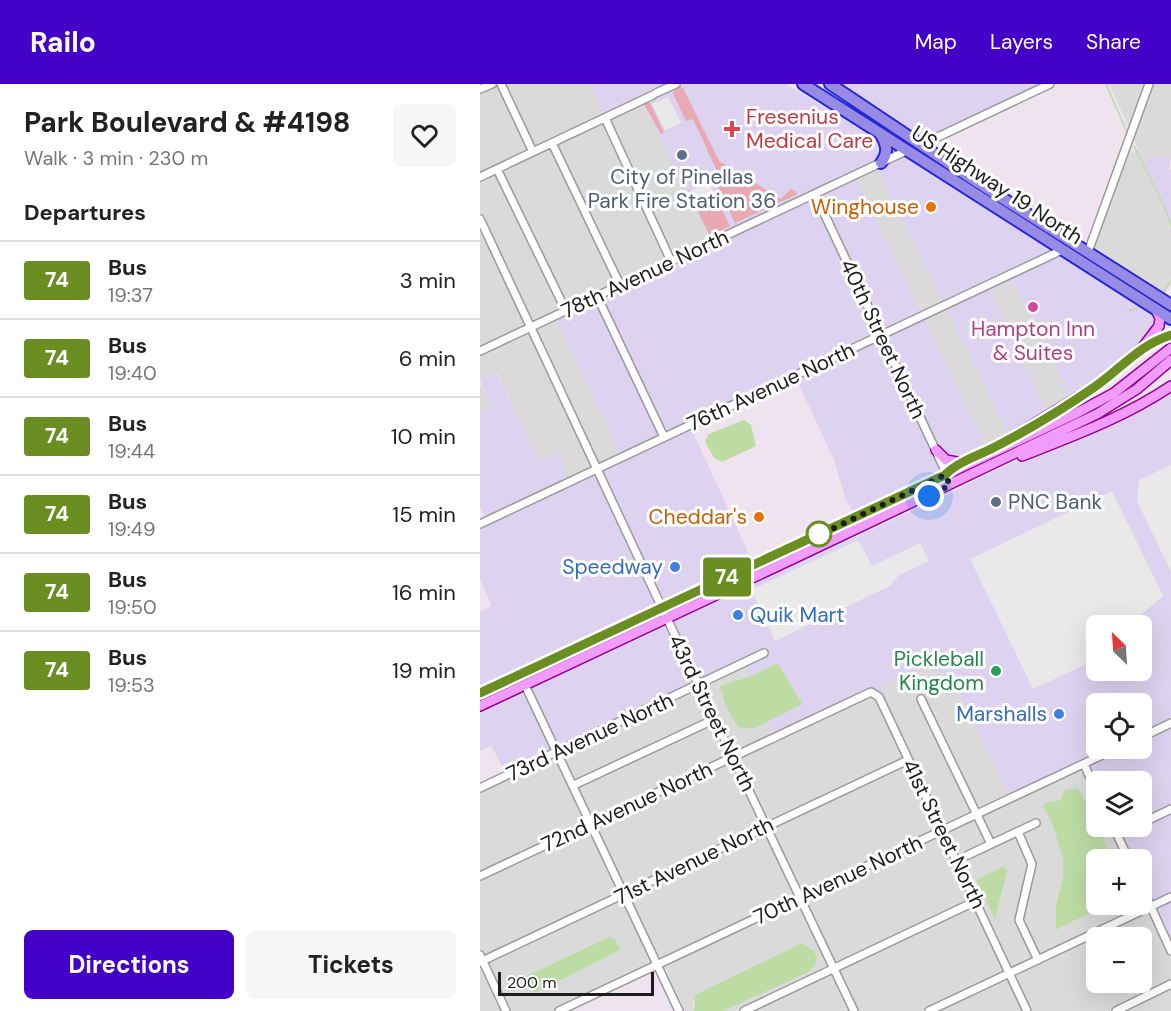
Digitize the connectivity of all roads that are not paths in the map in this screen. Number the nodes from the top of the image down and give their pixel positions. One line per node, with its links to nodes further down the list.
1 (492, 84): 8 (street)
2 (501, 84): 14 (street)
3 (676, 84): 9 (street)
4 (802, 84): 10 (highway, US Highway 19 North)
5 (830, 84): 12 (highway, US Highway 19 North)
6 (1050, 84): 12 (street)
7 (1149, 84): 22 (street)
8 (480, 89)
9 (605, 118): 11 (street); 23 (street)
10 (884, 136): 12 (highway); 13 (highway, US Highway 19 North); 15 (highway)
11 (552, 143): 14 (street); 24 (street)
12 (921, 145): 18 (highway, US Highway 19 North)
13 (908, 150): 15 (street, 78th Avenue North); 18 (highway); 21 (highway, US Highway 19 North)
14 (533, 152): 16 (street)
15 (881, 163): 19 (street, 78th Avenue North)
16 (497, 169): 17 (street); 28 (street)
17 (480, 177)
18 (977, 182): 22 (highway, US Highway 19 North)
19 (814, 194): 23 (street, 78th Avenue North); 31 (street, 40th Street North)
20 (480, 221): 30 (street, 43rd Street North)
21 (1062, 250): 27 (highway, US Highway 19 North); 31 (street, 76th Avenue North)
22 (1088, 252): 26 (highway, US Highway 19 North)
23 (671, 261): 24 (street, 78th Avenue North)
24 (620, 285): 25 (street, 78th Avenue North)
25 (597, 296): 28 (street, 78th Avenue North); 38 (street)
26 (1170, 304)
27 (1156, 310): 29 (highway, US Highway 19 North); 33 (main road)
28 (566, 311): 30 (street, 78th Avenue North)
29 (1171, 319)
30 (531, 327): 35 (street, 78th Avenue North); 41 (street, 43rd Street North)
31 (880, 335): 38 (street, 76th Avenue North); 39 (street, 40th Street North)
32 (1171, 335): 33 (main road)
33 (1143, 348): 40 (main road)
34 (1171, 348): 36 (main road)
35 (480, 351)
36 (1165, 362): 42 (main road); 43 (main road)
37 (1171, 386): 43 (main road)
38 (664, 437): 41 (street, 76th Avenue North)
39 (936, 450): 40 (main road); 42 (street, 40th Street North)
40 (962, 463): 42 (main road)
41 (598, 468): 46 (street, 76th Avenue North); 50 (street, 43rd Street North)
42 (945, 475): 44 (street, 40th Street North); 45 (main road)
43 (972, 475): 44 (main road)
44 (950, 485): 48 (main road)
45 (882, 505): 47 (main road); 48 (main road)
46 (480, 524)
47 (801, 543): 49 (main road); 50 (main road)
48 (809, 553): 49 (main road)
49 (746, 583): 51 (main road)
50 (662, 608): 51 (street, 43rd Street North); 53 (main road)
51 (666, 618): 55 (main road); 56 (street, 43rd Street North)
52 (764, 653): 56 (street, 73rd Avenue North)
53 (544, 663): 54 (main road); 55 (main road)
54 (508, 680): 58 (main road); 60 (main road)
55 (525, 685): 60 (main road); 64 (street)
56 (699, 685): 61 (street, 43rd Street North); 64 (street, 73rd Avenue North)
57 (872, 692): 65 (street, 72nd Avenue North); 67 (street, 41st Street North)
58 (480, 693)
59 (921, 699): 73 (street)
60 (484, 704)
61 (715, 718): 65 (street, 43rd Street North); 70 (street)
62 (1171, 723): 63 (street)
63 (1152, 732)
64 (558, 752): 70 (street); 71 (street, 73rd Avenue North)
65 (733, 757): 76 (street, 72nd Avenue North); 77 (street, 43rd Street North)
66 (1094, 759): 68 (street, 70th Avenue North)
67 (908, 760): 77 (street, 71st Avenue North); 78 (street, 41st Street North)
68 (1084, 764): 69 (street); 73 (street, 70th Avenue North)
69 (1087, 771)
70 (574, 785): 76 (street)
71 (480, 788)
72 (1171, 809): 74 (street)
73 (976, 815): 78 (street, 70th Avenue North); 80 (street)
74 (1152, 818)
75 (1036, 823): 79 (street)
76 (592, 824): 82 (street, 72nd Avenue North); 83 (street)
77 (766, 826): 83 (street, 71st Avenue North); 85 (street, 43rd Street North)
78 (943, 830): 85 (street, 70th Avenue North); 86 (street, 41st Street North)
79 (1018, 832): 80 (street); 92 (street)
80 (992, 844): 81 (street)
81 (968, 855)
82 (480, 876)
83 (625, 894): 91 (street, 71st Avenue North); 93 (street)
84 (1171, 897): 87 (street)
85 (800, 898): 93 (street, 70th Avenue North); 94 (street, 43rd Street North)
86 (976, 901): 94 (street); 95 (street, 41st Street North)
87 (1152, 906)
88 (1152, 909): 90 (street)
89 (1134, 915): 92 (street)
90 (1171, 951)
91 (481, 960): 97 (street)
92 (1038, 960): 95 (street)
93 (658, 964): 98 (street, 70th Avenue North); 99 (street)
94 (834, 969): 100 (street); 101 (street, 43rd Street North)
95 (1010, 973): 102 (street); 103 (street, 41st Street North)
96 (1171, 984): 104 (street)
97 (506, 1011)
98 (559, 1011)
99 (679, 1011)
100 (744, 1011)
101 (854, 1011)
102 (929, 1011)
103 (1028, 1011)
104 (1116, 1011)

